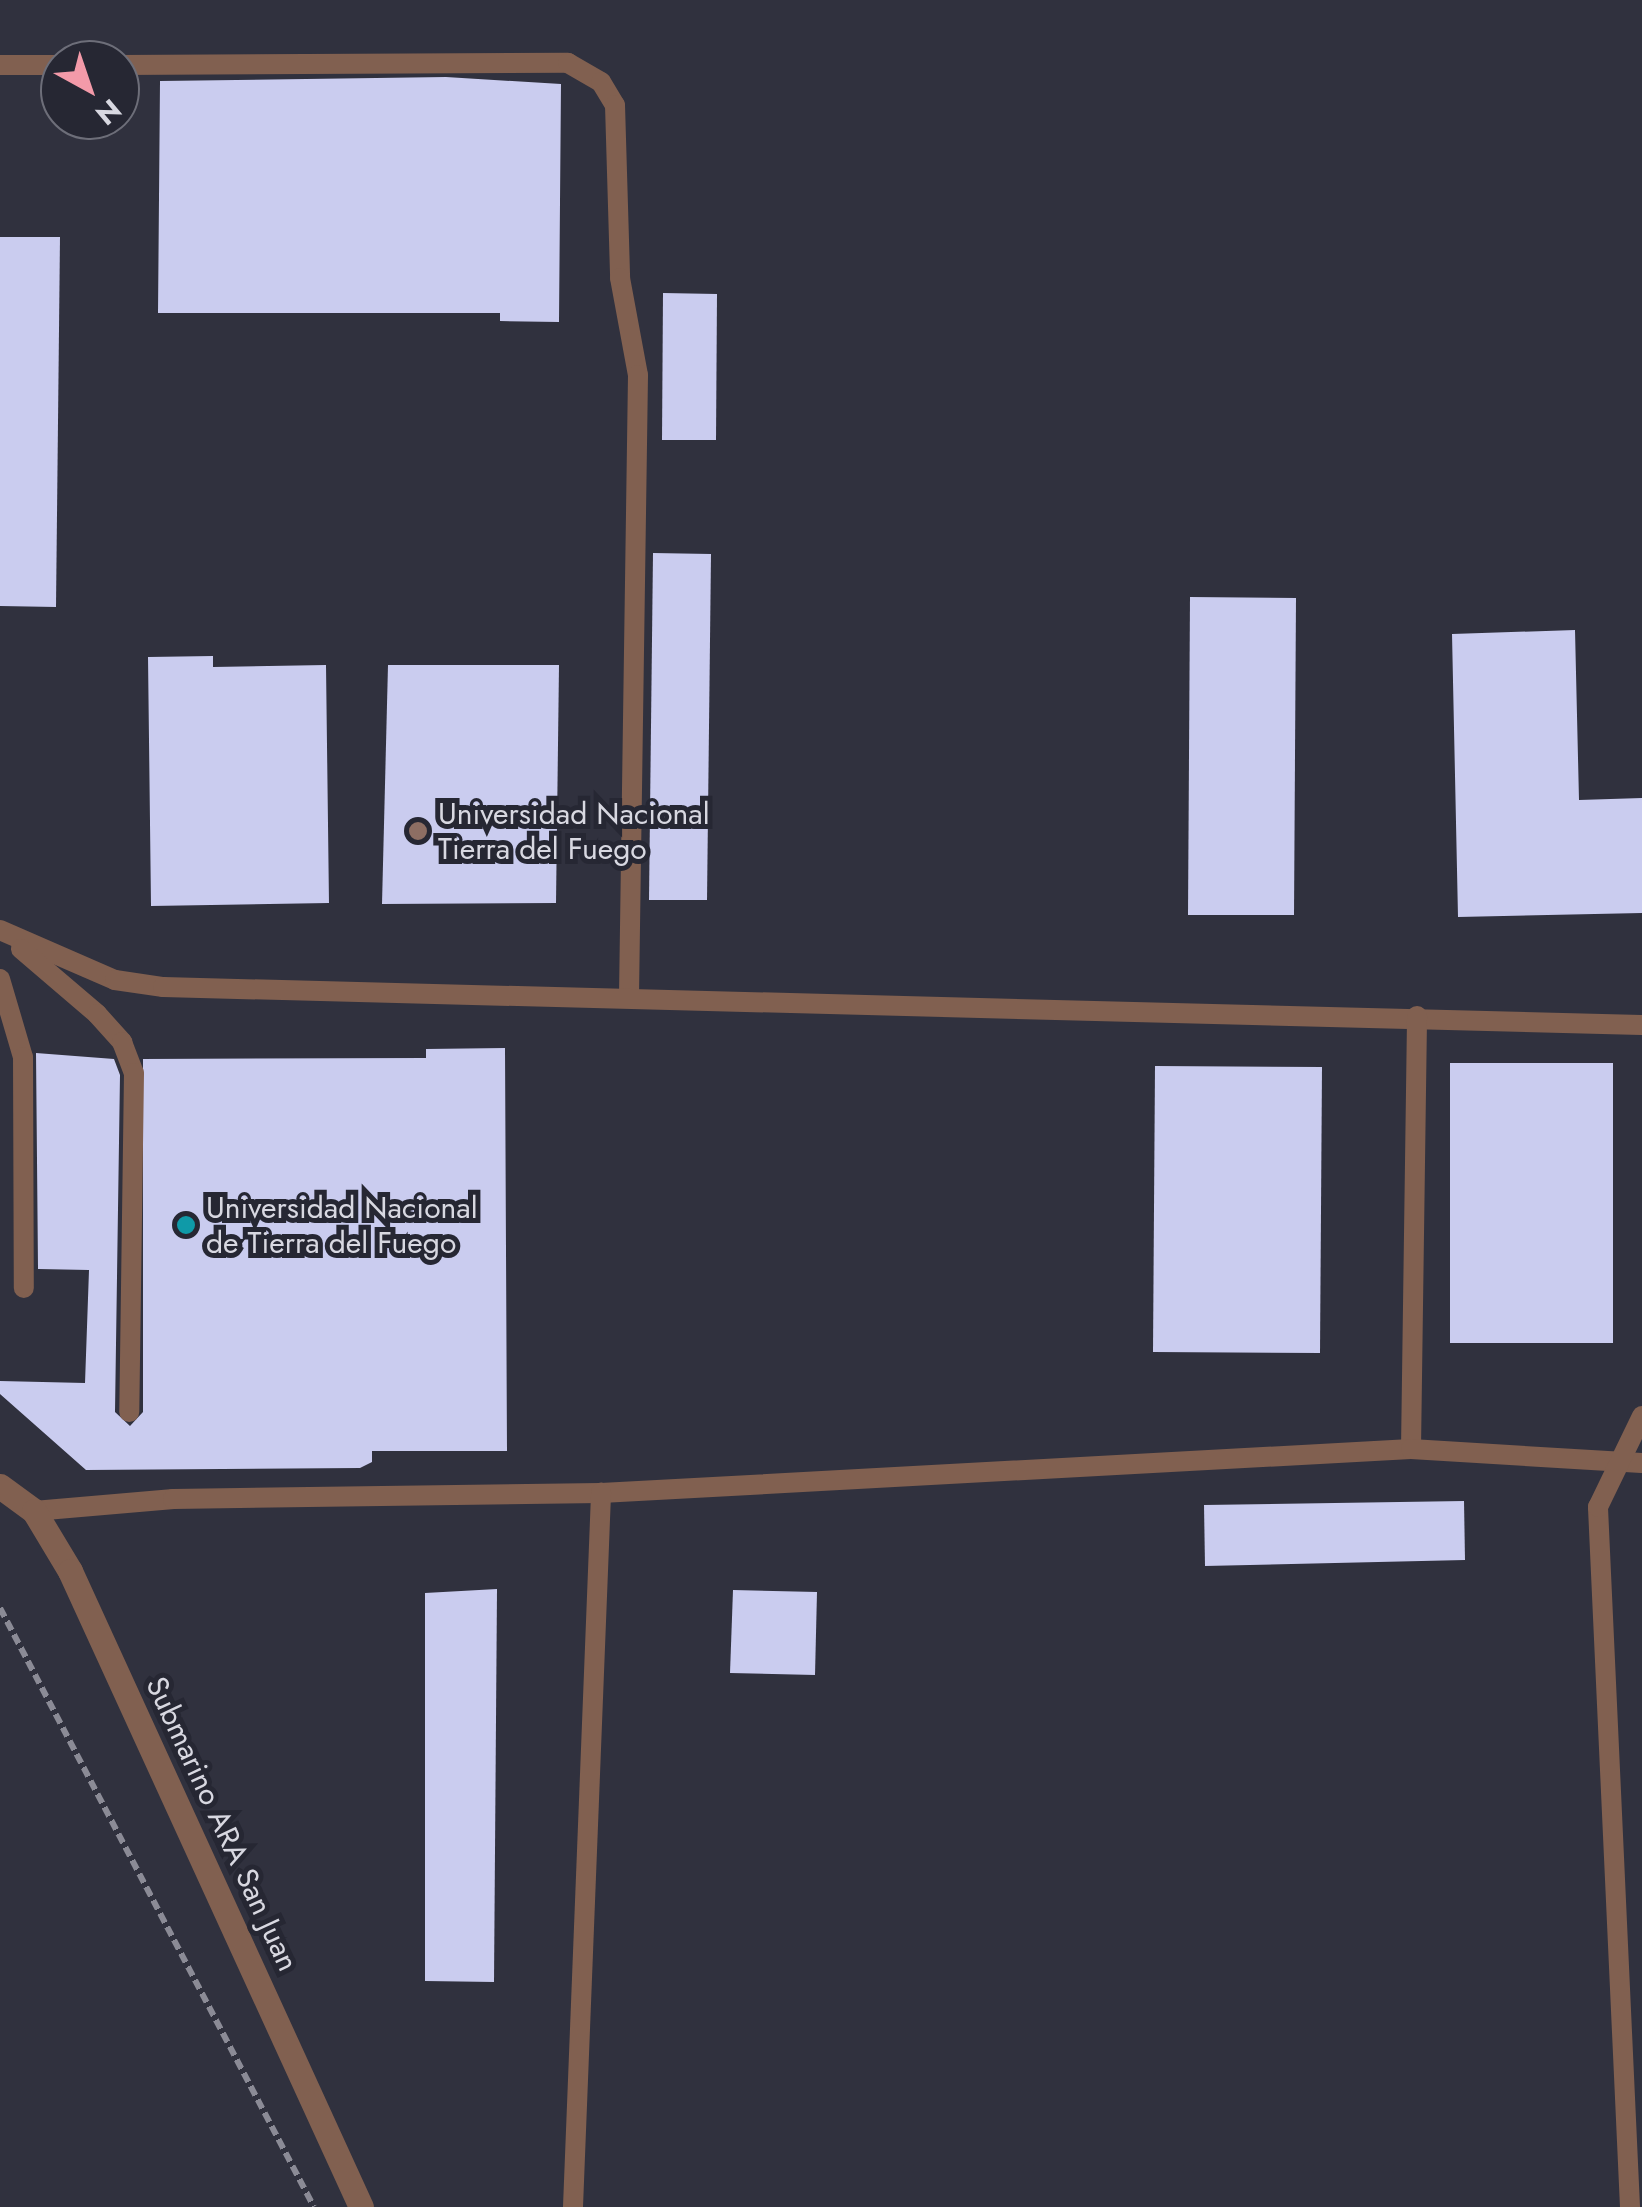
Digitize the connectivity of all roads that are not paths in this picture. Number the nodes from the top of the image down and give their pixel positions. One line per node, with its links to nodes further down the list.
1 (0, 65): 2 (lane)
2 (40, 65)
3 (140, 65): 6 (lane)
4 (4, 934): 6 (lane); 10 (lane)
5 (0, 979): 9 (lane)
6 (629, 998): 7 (lane)
7 (1417, 1016): 8 (lane); 12 (lane)
8 (1642, 1025)
9 (24, 1288)
10 (129, 1412)
11 (1642, 1416): 13 (lane)
12 (1411, 1448): 13 (lane); 16 (lane)
13 (1620, 1462): 14 (lane); 20 (lane)
14 (1642, 1462)
15 (0, 1486): 17 (street, Submarino ARA San Juan)
16 (601, 1493): 17 (lane); 19 (lane)
17 (34, 1511): 18 (street, Submarino ARA San Juan)
18 (361, 2207)
19 (573, 2207)
20 (1630, 2207)

